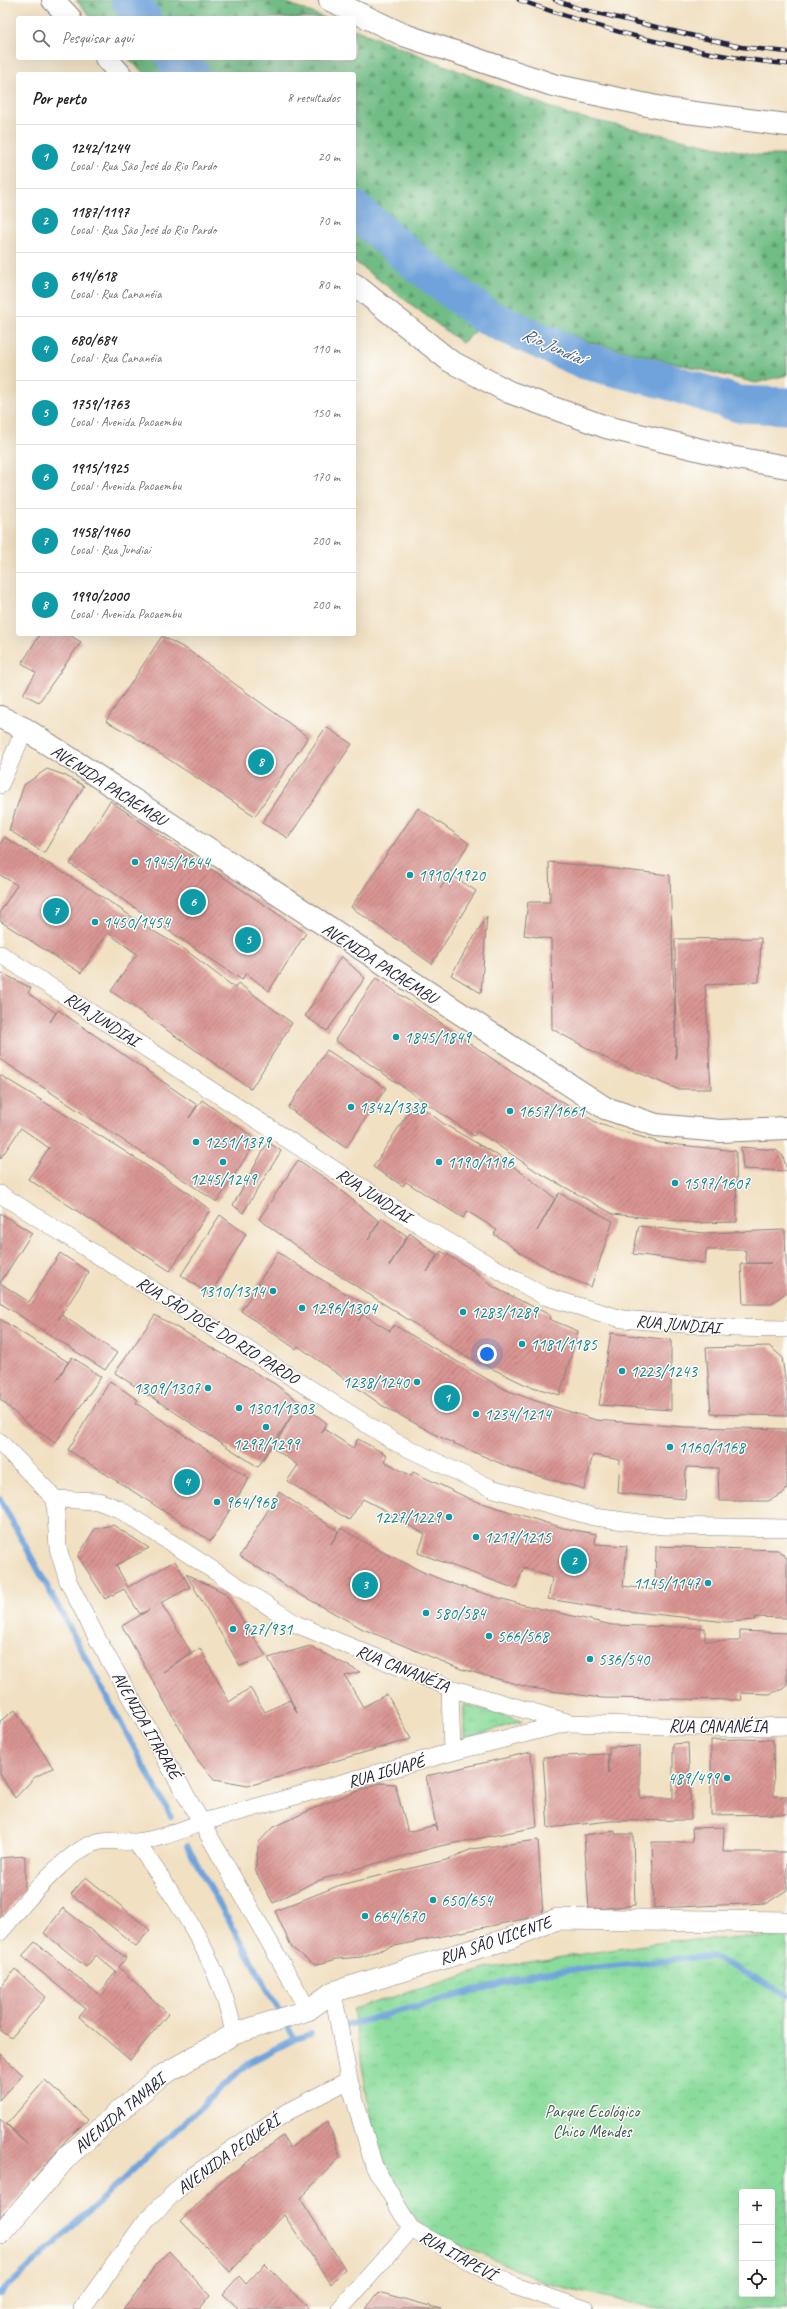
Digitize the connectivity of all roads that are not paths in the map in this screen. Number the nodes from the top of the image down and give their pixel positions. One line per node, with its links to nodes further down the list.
1 (53, 0): 3 (main road)
2 (330, 0): 6 (main road)
3 (68, 16)
4 (108, 60): 5 (main road)
5 (118, 72)
6 (787, 124)
7 (356, 286): 8 (main road)
8 (787, 467)
9 (0, 717): 10 (main road, AVENIDA PACAEMBU)
10 (25, 729): 11 (street); 13 (main road, AVENIDA PACAEMBU)
11 (0, 786)
12 (0, 954): 15 (street, RUA JUNDIAI)
13 (787, 1128)
14 (0, 1194): 18 (street, RUA SÃO JOSÉ DO RIO PARDO)
15 (787, 1329)
16 (0, 1442): 17 (street)
17 (55, 1499): 19 (street, RUA CANANÉIA); 23 (street, AVENIDA ITARARÉ)
18 (787, 1528)
19 (450, 1688): 20 (street, RUA CANANÉIA); 22 (street)
20 (570, 1723): 21 (street, RUA CANANÉIA); 22 (street, RUA IGUAPÉ)
21 (787, 1726)
22 (452, 1752): 23 (street, RUA IGUAPÉ)
23 (203, 1822): 24 (street, RUA IGUAPÉ); 28 (street, AVENIDA ITARARÉ)
24 (136, 1842): 26 (street, RUA IGUAPÉ); 29 (street)
25 (787, 1922): 27 (street, RUA SÃO VICENTE)
26 (0, 1932)
27 (333, 1992): 28 (street, RUA SÃO VICENTE); 30 (street, RUA ITAPEVÍ)
28 (308, 2010): 29 (street, AVENIDA TANABI)
29 (234, 2034): 32 (street, AVENIDA TANABI)
30 (349, 2080): 31 (street, RUA ITAPEVÍ); 33 (street, AVENIDA PEQUERÍ)
31 (411, 2229): 34 (street); 35 (street, RUA ITAPEVÍ)
32 (0, 2234)
33 (82, 2309)
34 (340, 2309)
35 (585, 2309)

